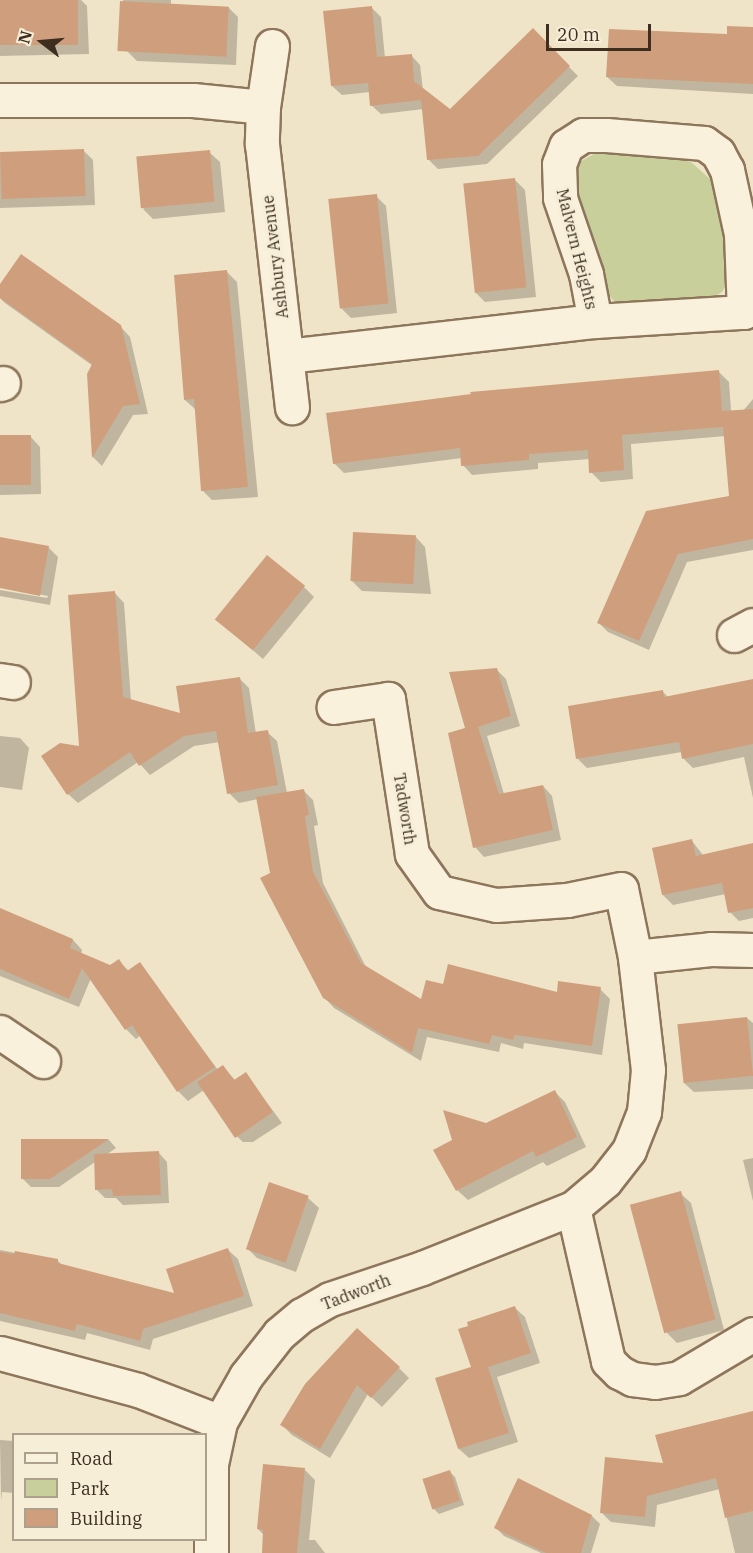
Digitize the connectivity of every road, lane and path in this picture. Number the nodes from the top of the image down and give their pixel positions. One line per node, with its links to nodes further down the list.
1 (272, 46): 3 (street, Ashbury Avenue)
2 (0, 100): 3 (street)
3 (263, 107): 5 (street, Ashbury Avenue)
4 (595, 321): 4 (street, Malvern Heights); 5 (street, Malvern Heights)
5 (287, 356): 6 (street, Ashbury Avenue)
6 (292, 407)
7 (334, 707): 9 (street, Tadworth)
8 (753, 950): 9 (street)
9 (636, 957): 12 (street, Tadworth)
10 (0, 1032): 11 (street)
11 (43, 1061)
12 (573, 1208): 13 (street); 15 (street, Tadworth)
13 (753, 1334)
14 (0, 1353): 15 (street)
15 (220, 1422): 16 (street, Tadworth)
16 (211, 1553)

